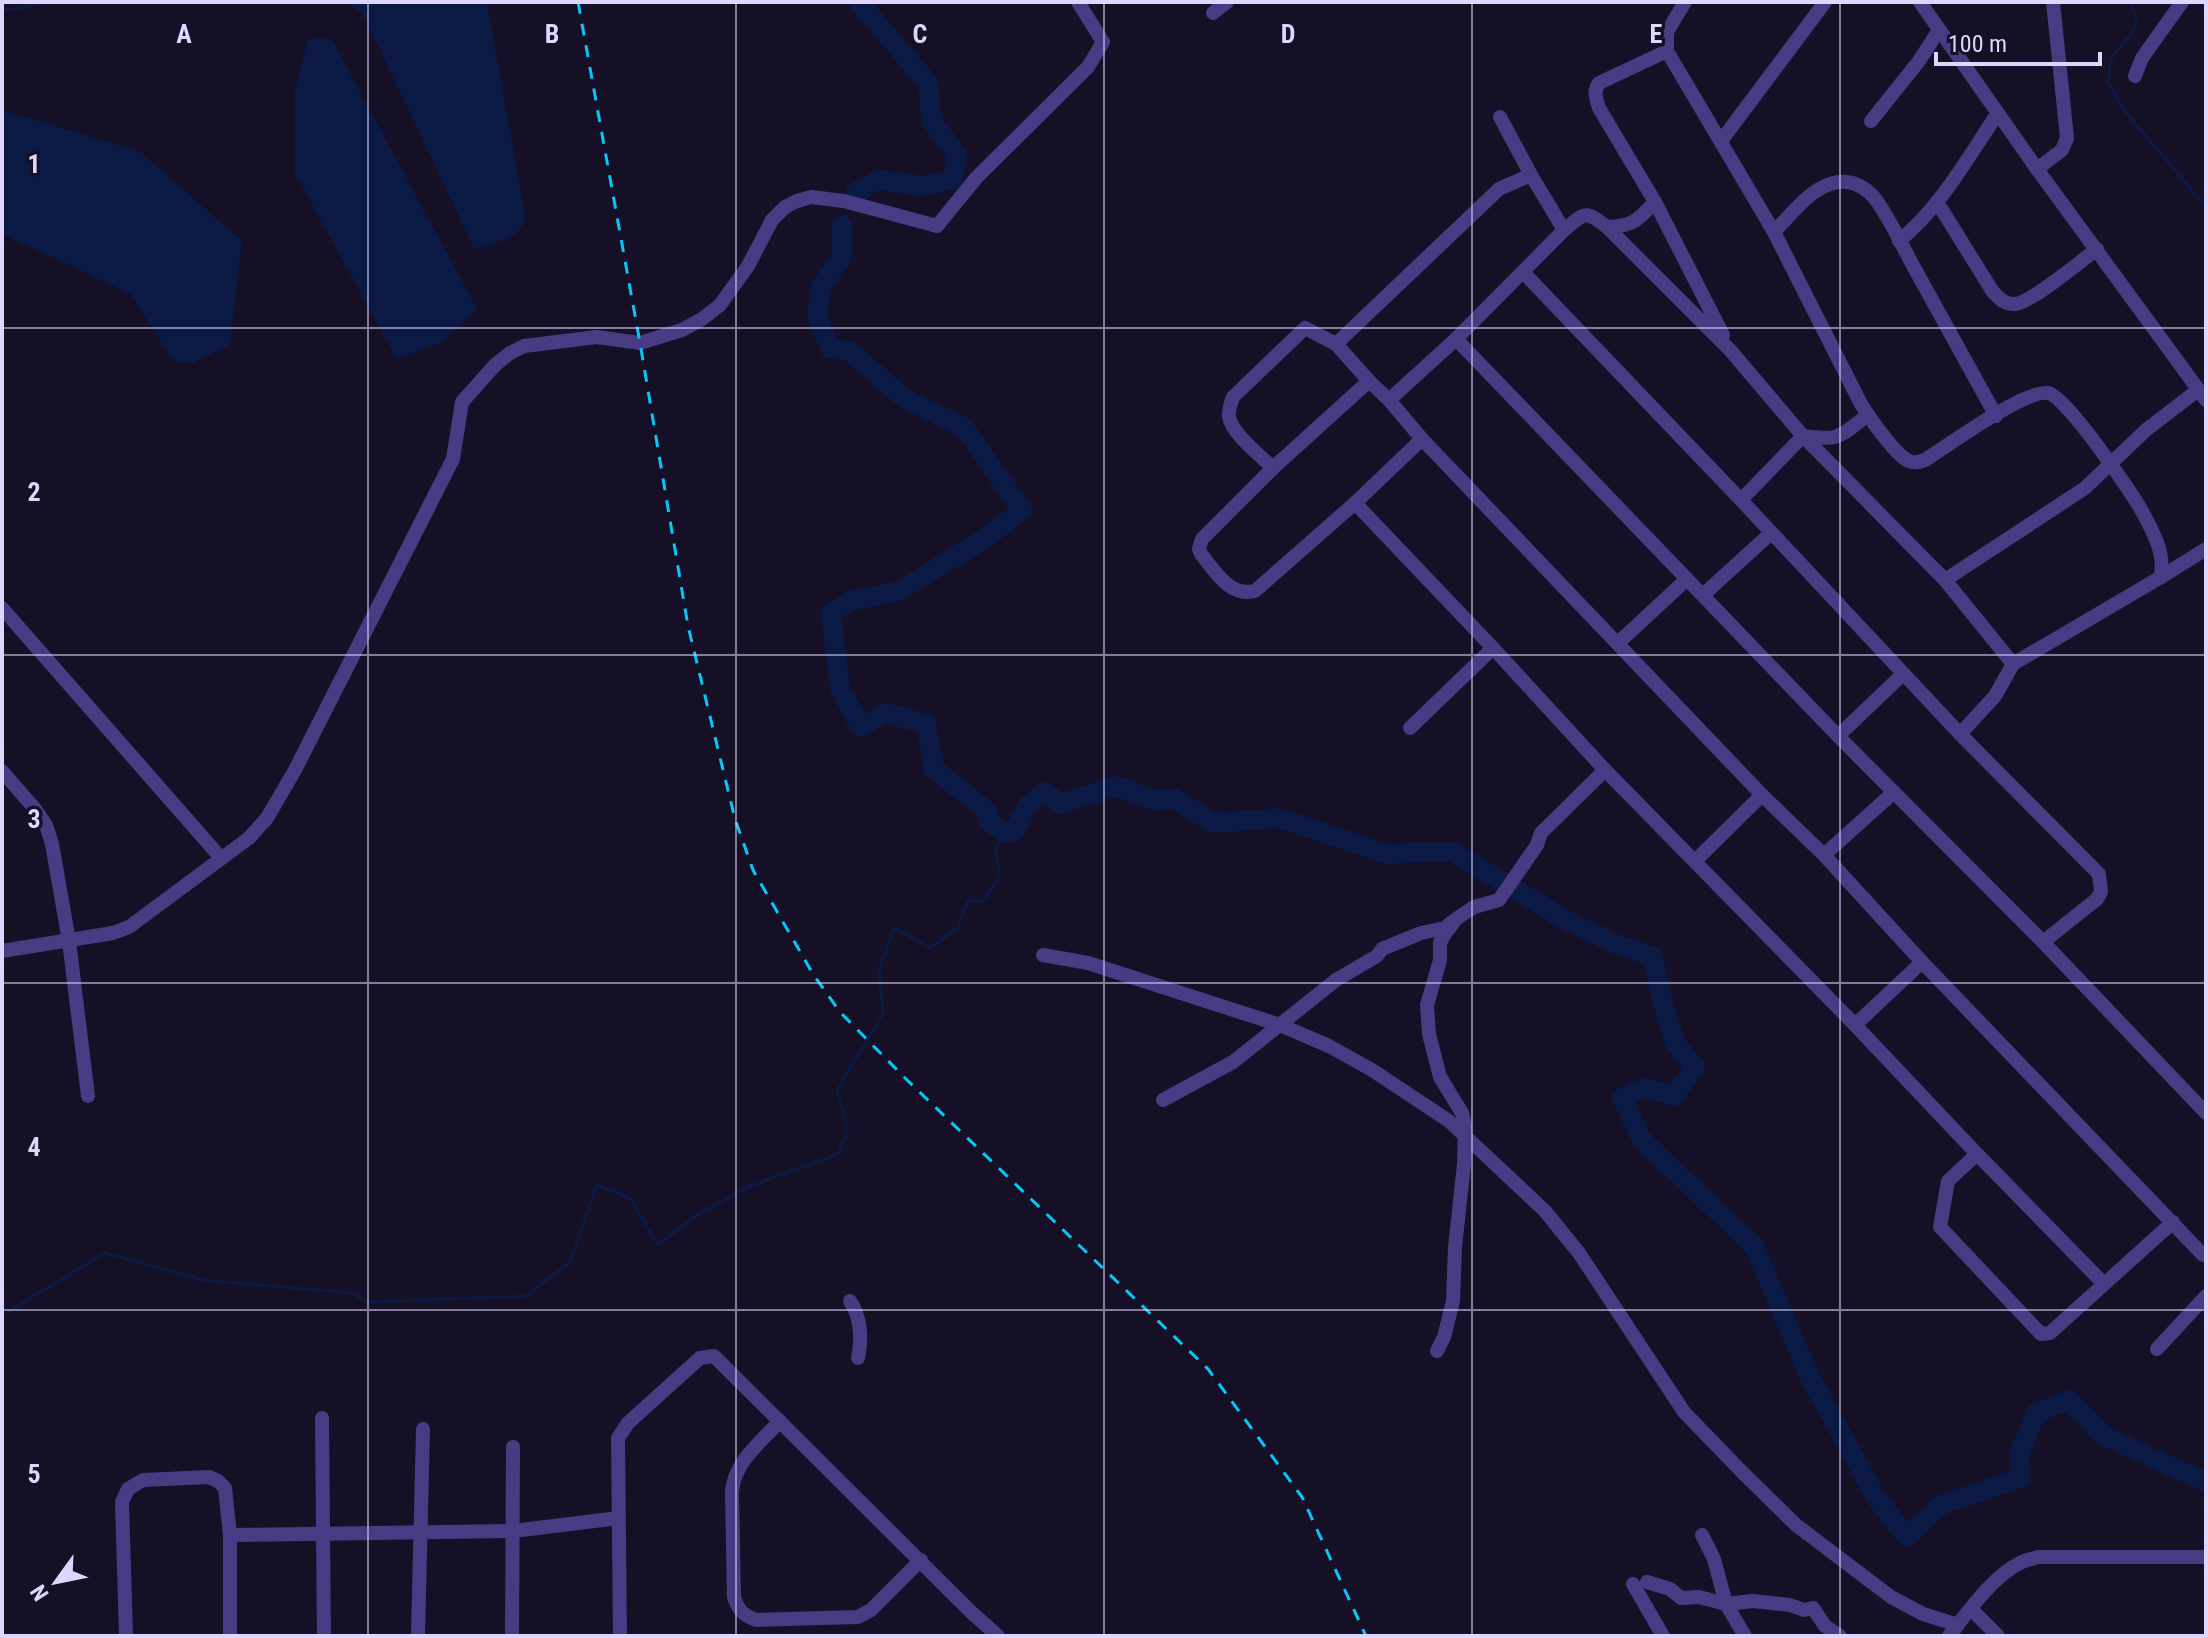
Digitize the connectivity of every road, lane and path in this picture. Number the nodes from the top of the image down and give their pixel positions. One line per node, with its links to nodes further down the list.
1 (1078, 2): 59 (street)
2 (1227, 2): 8 (street)
3 (1685, 2): 10 (street)
4 (1825, 2): 15 (street)
5 (2053, 2): 16 (street)
6 (2182, 2): 11 (street)
7 (1923, 4): 9 (street)
8 (1213, 13)
9 (1939, 30): 12 (street); 14 (street)
10 (1667, 51): 15 (street); 18 (street)
11 (2135, 76)
12 (1998, 113): 16 (street); 19 (street)
13 (1500, 117): 17 (street)
14 (1871, 121)
15 (1721, 141): 22 (street)
16 (2037, 169): 24 (street)
17 (1531, 175): 21 (street); 27 (street)
18 (1655, 202): 20 (street); 28 (street)
19 (1937, 202): 23 (street); 24 (street)
20 (1607, 227): 21 (street); 28 (street)
21 (1564, 230): 25 (street)
22 (1774, 232): 23 (street); 32 (street)
23 (1899, 241): 33 (street)
24 (2097, 249): 30 (street)
25 (1523, 272): 26 (street); 38 (street)
26 (1456, 339): 31 (street); 43 (street)
27 (1336, 344): 29 (street); 37 (street)
28 (1730, 350): 34 (street)
29 (1369, 381): 31 (street); 37 (street)
30 (2202, 395): 36 (street)
31 (1389, 400): 35 (street)
32 (1868, 415): 33 (street); 34 (street)
33 (1996, 416): 36 (street)
34 (1803, 436): 38 (street); 44 (street)
35 (1422, 439): 39 (street); 47 (street)
36 (2111, 465): 42 (street); 44 (street)
37 (1273, 468): 39 (street)
38 (1741, 500): 40 (street)
39 (1355, 503): 48 (street)
40 (1771, 533): 45 (street); 50 (street)
41 (2206, 549): 42 (street)
42 (2161, 577): 49 (street)
43 (1687, 579): 45 (street); 47 (street)
44 (1945, 580): 49 (street)
45 (1703, 595): 53 (street)
46 (2, 608): 59 (street)
47 (1618, 643): 57 (street)
48 (1493, 648): 51 (street); 54 (street)
49 (2013, 664): 52 (street)
50 (1903, 674): 52 (street); 53 (street)
51 (1410, 728)
52 (1960, 734): 63 (street)
53 (1838, 736): 56 (street)
54 (1605, 770): 60 (street); 61 (street)
55 (2, 771): 62 (street)
56 (1894, 792): 58 (street); 63 (street)
57 (1762, 795): 58 (street); 60 (street)
58 (1824, 855): 66 (street)
59 (221, 858): 62 (street)
60 (1695, 861): 68 (street)
61 (1456, 919): 67 (street); 72 (street)
62 (69, 941): 64 (street); 69 (street)
63 (2043, 942): 71 (street)
64 (2, 951)
65 (1043, 955): 67 (street)
66 (1922, 962): 68 (street); 74 (street)
67 (1280, 1025): 70 (street); 72 (street)
68 (1855, 1025): 73 (street)
69 (88, 1096)
70 (1163, 1100)
71 (2206, 1113)
72 (1463, 1134): 80 (street); 96 (street)
73 (1977, 1154): 76 (street); 76 (street)
74 (2173, 1222): 75 (street); 76 (street)
75 (2205, 1256)
76 (2104, 1284)
77 (2206, 1296): 79 (street)
78 (850, 1301): 81 (street)
79 (2157, 1349)
80 (1437, 1351)
81 (858, 1358)
82 (322, 1418): 88 (street)
83 (780, 1421): 86 (street); 93 (street); 93 (street)
84 (423, 1429): 89 (street)
85 (513, 1447): 87 (street)
86 (619, 1518): 87 (street); 103 (street)
87 (513, 1531): 89 (street); 102 (street)
88 (324, 1533): 89 (street); 90 (street); 101 (street)
89 (422, 1534): 97 (street)
90 (230, 1535): 99 (street); 100 (street)
91 (1702, 1535): 94 (street)
92 (2206, 1557): 95 (street)
93 (921, 1560): 98 (street)
94 (1726, 1604): 104 (street); 105 (street); 106 (street)
95 (1971, 1609): 96 (street); 107 (street)
96 (1953, 1630)
97 (418, 1635)
98 (994, 1635)
99 (126, 1636)
100 (230, 1636)
101 (324, 1636)
102 (512, 1636)
103 (620, 1636)
104 (1663, 1636)
105 (1745, 1636)
106 (1840, 1636)
107 (1998, 1636)

